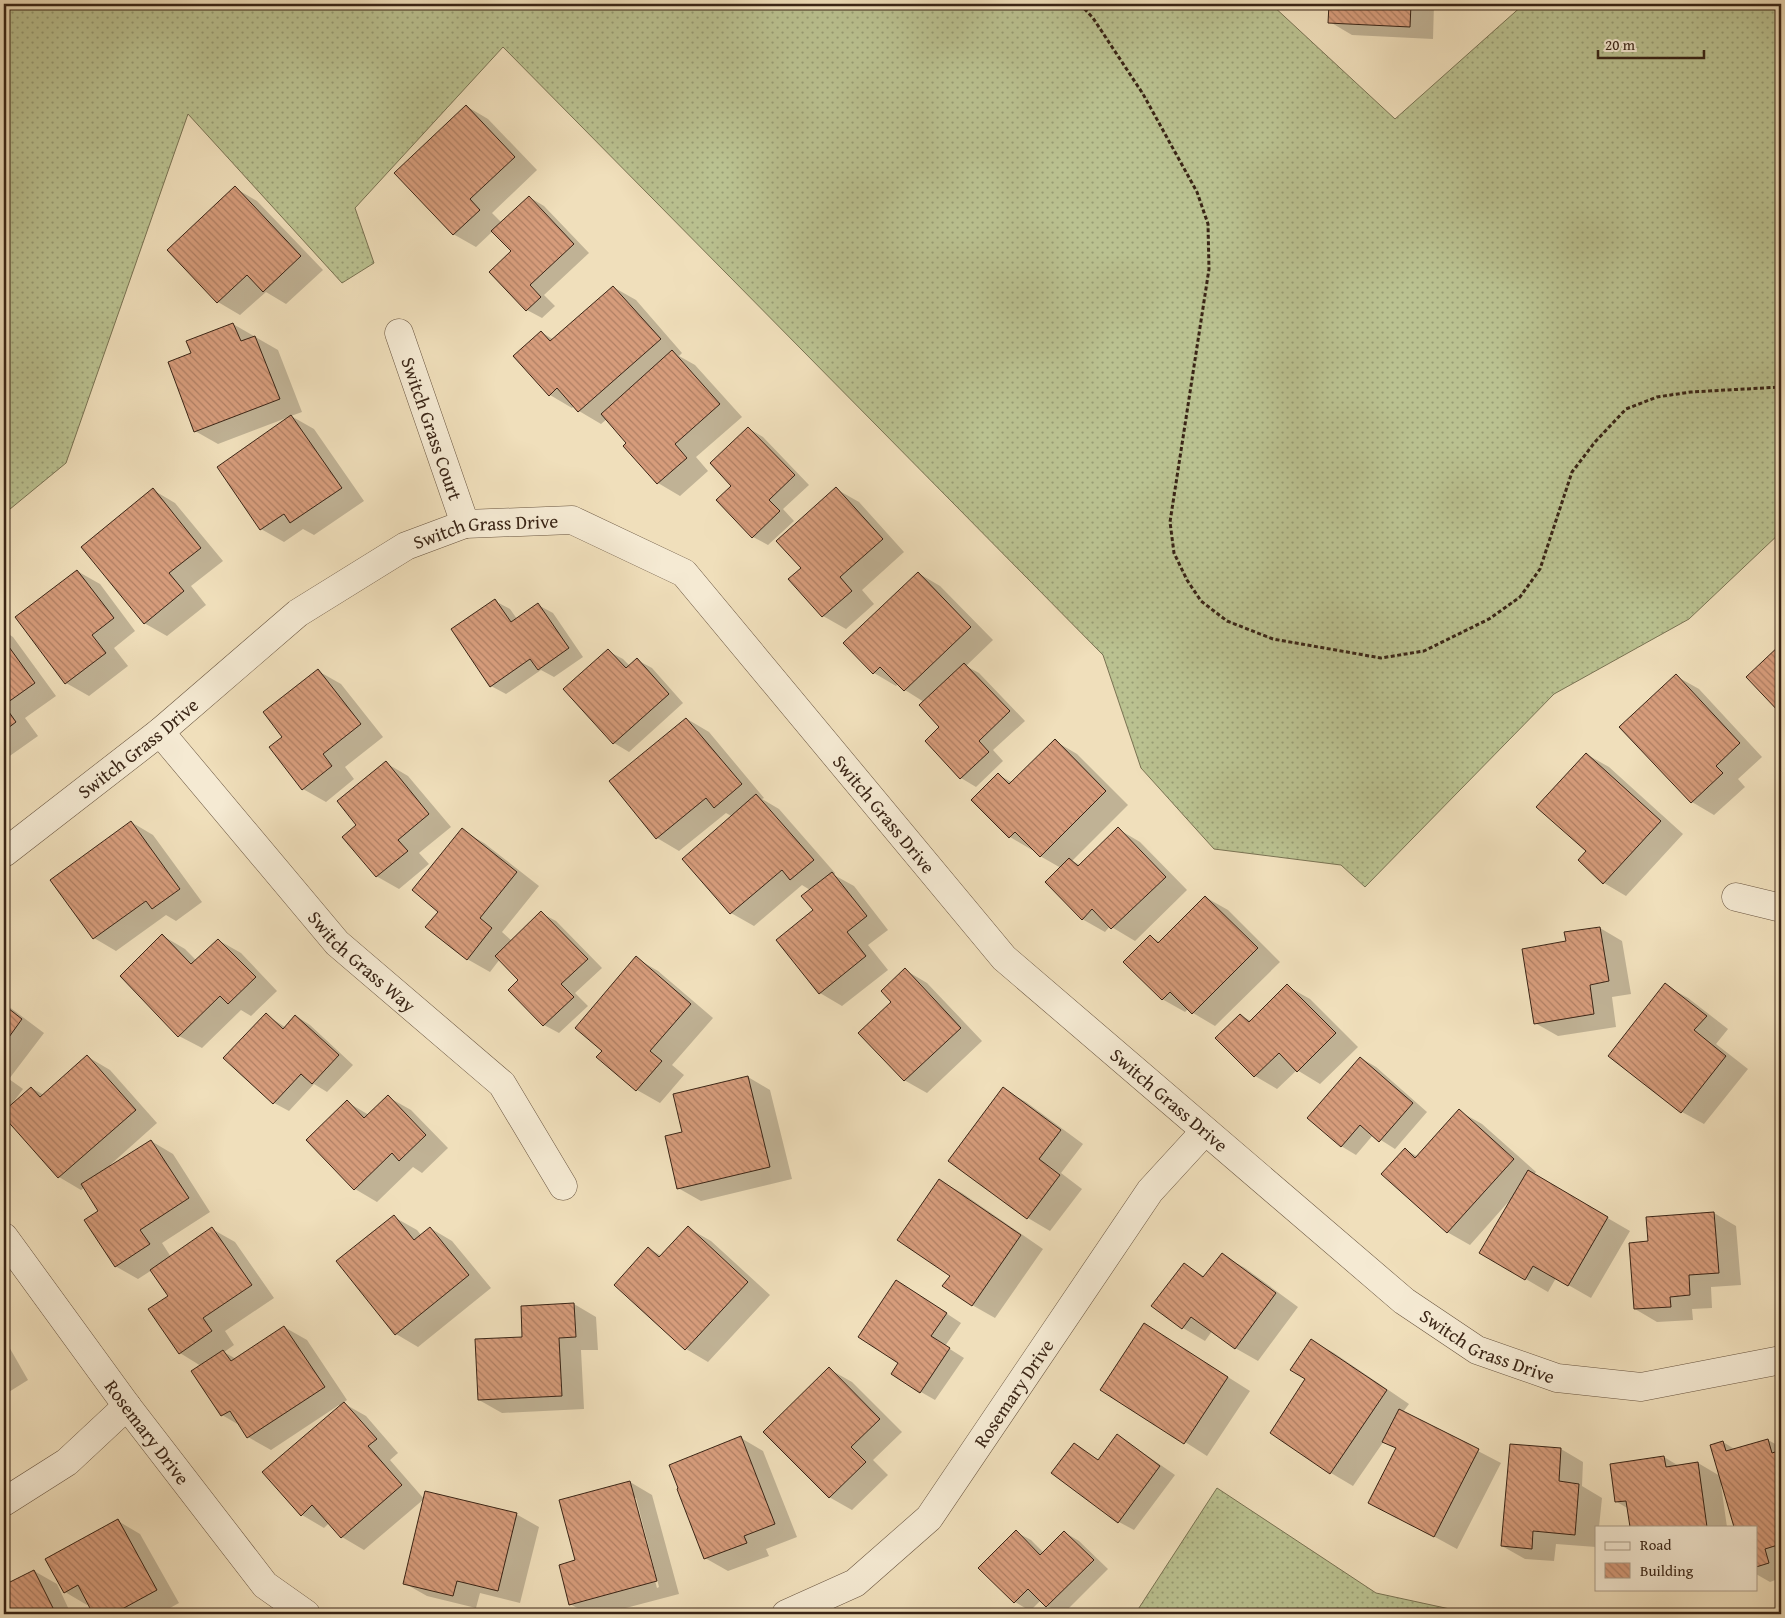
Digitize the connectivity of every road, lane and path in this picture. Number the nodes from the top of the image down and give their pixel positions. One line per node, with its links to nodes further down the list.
1 (1080, 4): 3 (path)
2 (398, 334): 4 (street, Switch Grass Court)
3 (1781, 386)
4 (465, 524): 5 (street, Switch Grass Drive); 9 (street, Switch Grass Drive)
5 (160, 732): 6 (street, Switch Grass Drive); 10 (street, Switch Grass Way)
6 (4, 853)
7 (1736, 898): 8 (street)
8 (1781, 908)
9 (1205, 1132): 12 (street, Switch Grass Drive); 16 (street, Rosemary Drive)
10 (563, 1186)
11 (4, 1237): 13 (street, Rosemary Drive)
12 (1781, 1360)
13 (127, 1406): 14 (street); 15 (street, Rosemary Drive)
14 (4, 1502)
15 (306, 1614)
16 (786, 1614)

